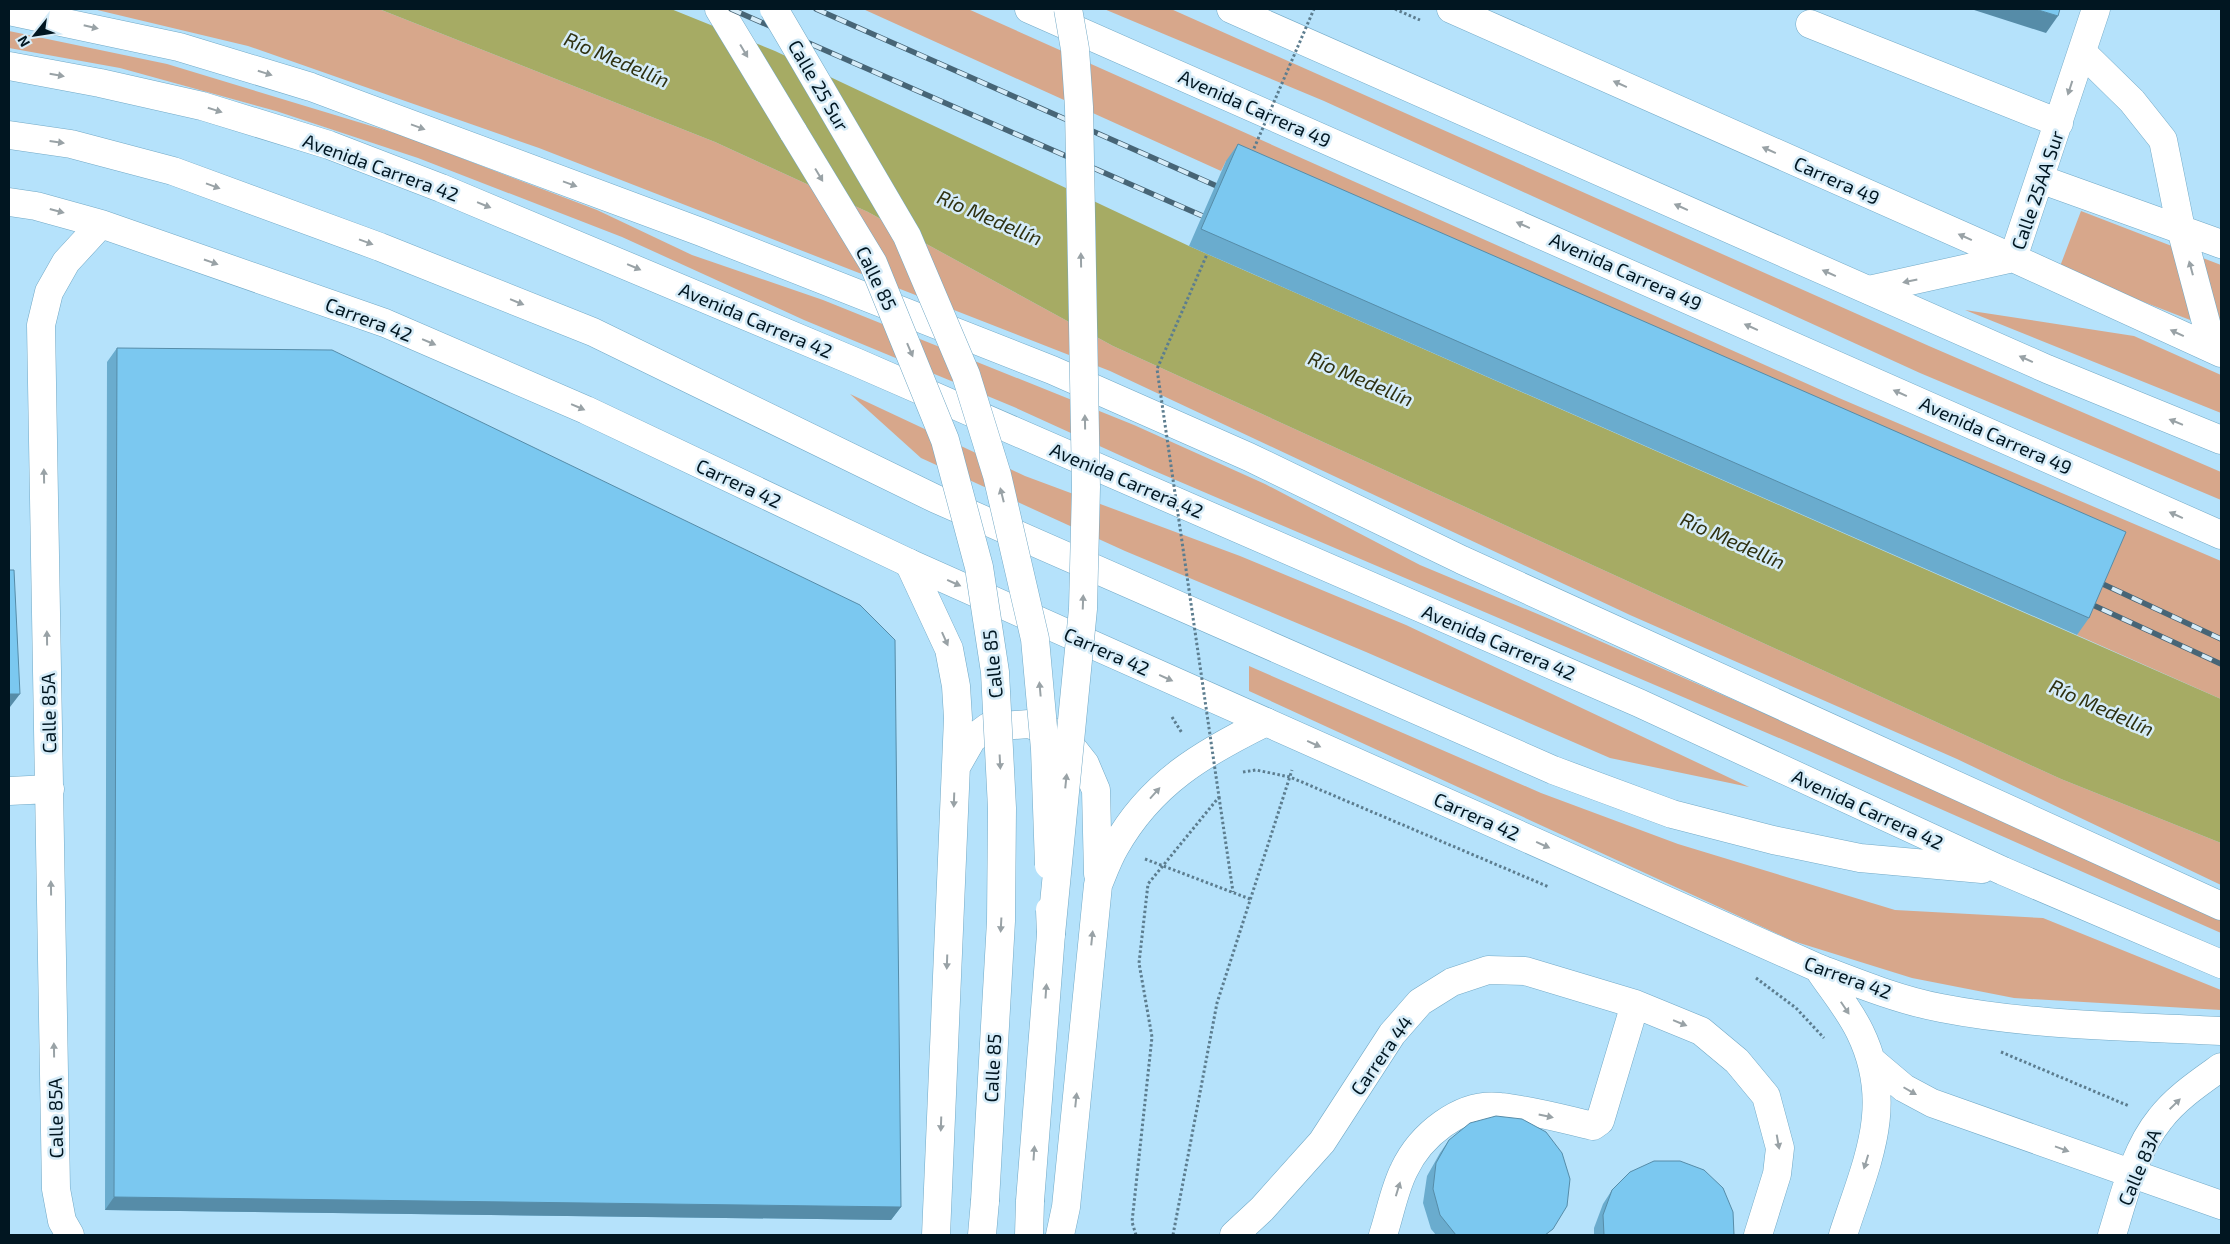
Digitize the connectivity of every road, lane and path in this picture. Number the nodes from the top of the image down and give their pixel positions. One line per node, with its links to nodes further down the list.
1 (719, 9): 60 (main road, Calle 85, one-way to 60, bridge)
2 (774, 9): 45 (main road, Calle 25 Sur, one-way to 2, bridge)
3 (1029, 9): 26 (main road, Avenida Carrera 49, one-way to 3)
4 (1068, 9): 45 (main road, one-way to 4, bridge)
5 (1231, 9): 23 (main road, one-way to 5)
6 (1314, 9): 15 (path, bridge)
7 (1452, 9): 22 (main road, Carrera 49, one-way to 7)
8 (2096, 9): 11 (main road, Calle 25AA Sur)
9 (9, 11): 44 (main road, one-way to 44)
10 (1810, 24): 13 (main road)
11 (2082, 52): 13 (main road, Calle 25AA Sur, one-way to 13); 19 (main road)
12 (9, 66): 39 (main road, Avenida Carrera 42, one-way to 39)
13 (2059, 123): 16 (main road, Calle 25AA Sur)
14 (9, 135): 39 (main road, one-way to 39)
15 (1248, 160)
16 (2040, 178): 19 (main road); 22 (main road, Calle 25AA Sur)
17 (9, 202): 18 (main road, Carrera 42, one-way to 18)
18 (102, 224): 27 (main road, Carrera 42, one-way to 27); 35 (main road, Calle 85A, one-way to 18)
19 (2181, 229): 20 (main road); 24 (main road, one-way to 19)
20 (2221, 244)
21 (1211, 246): 37 (path, bridge)
22 (2013, 258): 23 (main road, Calle 25AA Sur, one-way to 23); 24 (main road, Carrera 49, one-way to 22)
23 (1869, 290): 25 (main road, one-way to 23)
24 (2217, 352)
25 (2221, 440)
26 (2221, 535)
27 (909, 563): 28 (main road, Carrera 42, one-way to 28); 30 (main road, one-way to 30)
28 (1266, 722): 29 (main road, Carrera 42); 40 (main road, one-way to 28)
29 (1302, 738): 33 (path); 47 (main road, Carrera 42, one-way to 47)
30 (955, 768): 40 (main road); 59 (main road, one-way to 59)
31 (1239, 772): 33 (path)
32 (1222, 774): 34 (path)
33 (1290, 777): 41 (path); 43 (path)
34 (1208, 781)
35 (50, 789): 36 (main road); 58 (main road, Calle 85A, one-way to 35)
36 (9, 791)
37 (1219, 798): 42 (path); 63 (path, bridge)
38 (1142, 858): 42 (path)
39 (2003, 871): 46 (main road, Avenida Carrera 42)
40 (1098, 886): 62 (main road, one-way to 40)
41 (1552, 888)
42 (1233, 892): 43 (path)
43 (1250, 899): 64 (path)
44 (2221, 906)
45 (1051, 934): 61 (main road, one-way to 45, bridge)
46 (2221, 964)
47 (1818, 968): 50 (main road, Carrera 42); 53 (main road, one-way to 53)
48 (1750, 974): 51 (path)
49 (1635, 1004): 65 (main road, Carrera 44); 66 (main road, one-way to 49); 67 (main road, Carrera 44, one-way to 67)
50 (2221, 1031)
51 (1824, 1038)
52 (2000, 1051): 55 (path)
53 (1872, 1061): 56 (main road, one-way to 56); 68 (main road, one-way to 68)
54 (2221, 1067): 55 (main road, Calle 83A, one-way to 54)
55 (2160, 1119): 56 (main road, Calle 83A)
56 (2132, 1174): 57 (main road); 69 (main road, Calle 83A)
57 (2221, 1204)
58 (66, 1228)
59 (936, 1235)
60 (982, 1235)
61 (1028, 1235)
62 (1060, 1235)
63 (1136, 1235)
64 (1173, 1235)
65 (1234, 1235)
66 (1384, 1235)
67 (1758, 1235)
68 (1843, 1235)
69 (2112, 1235)

